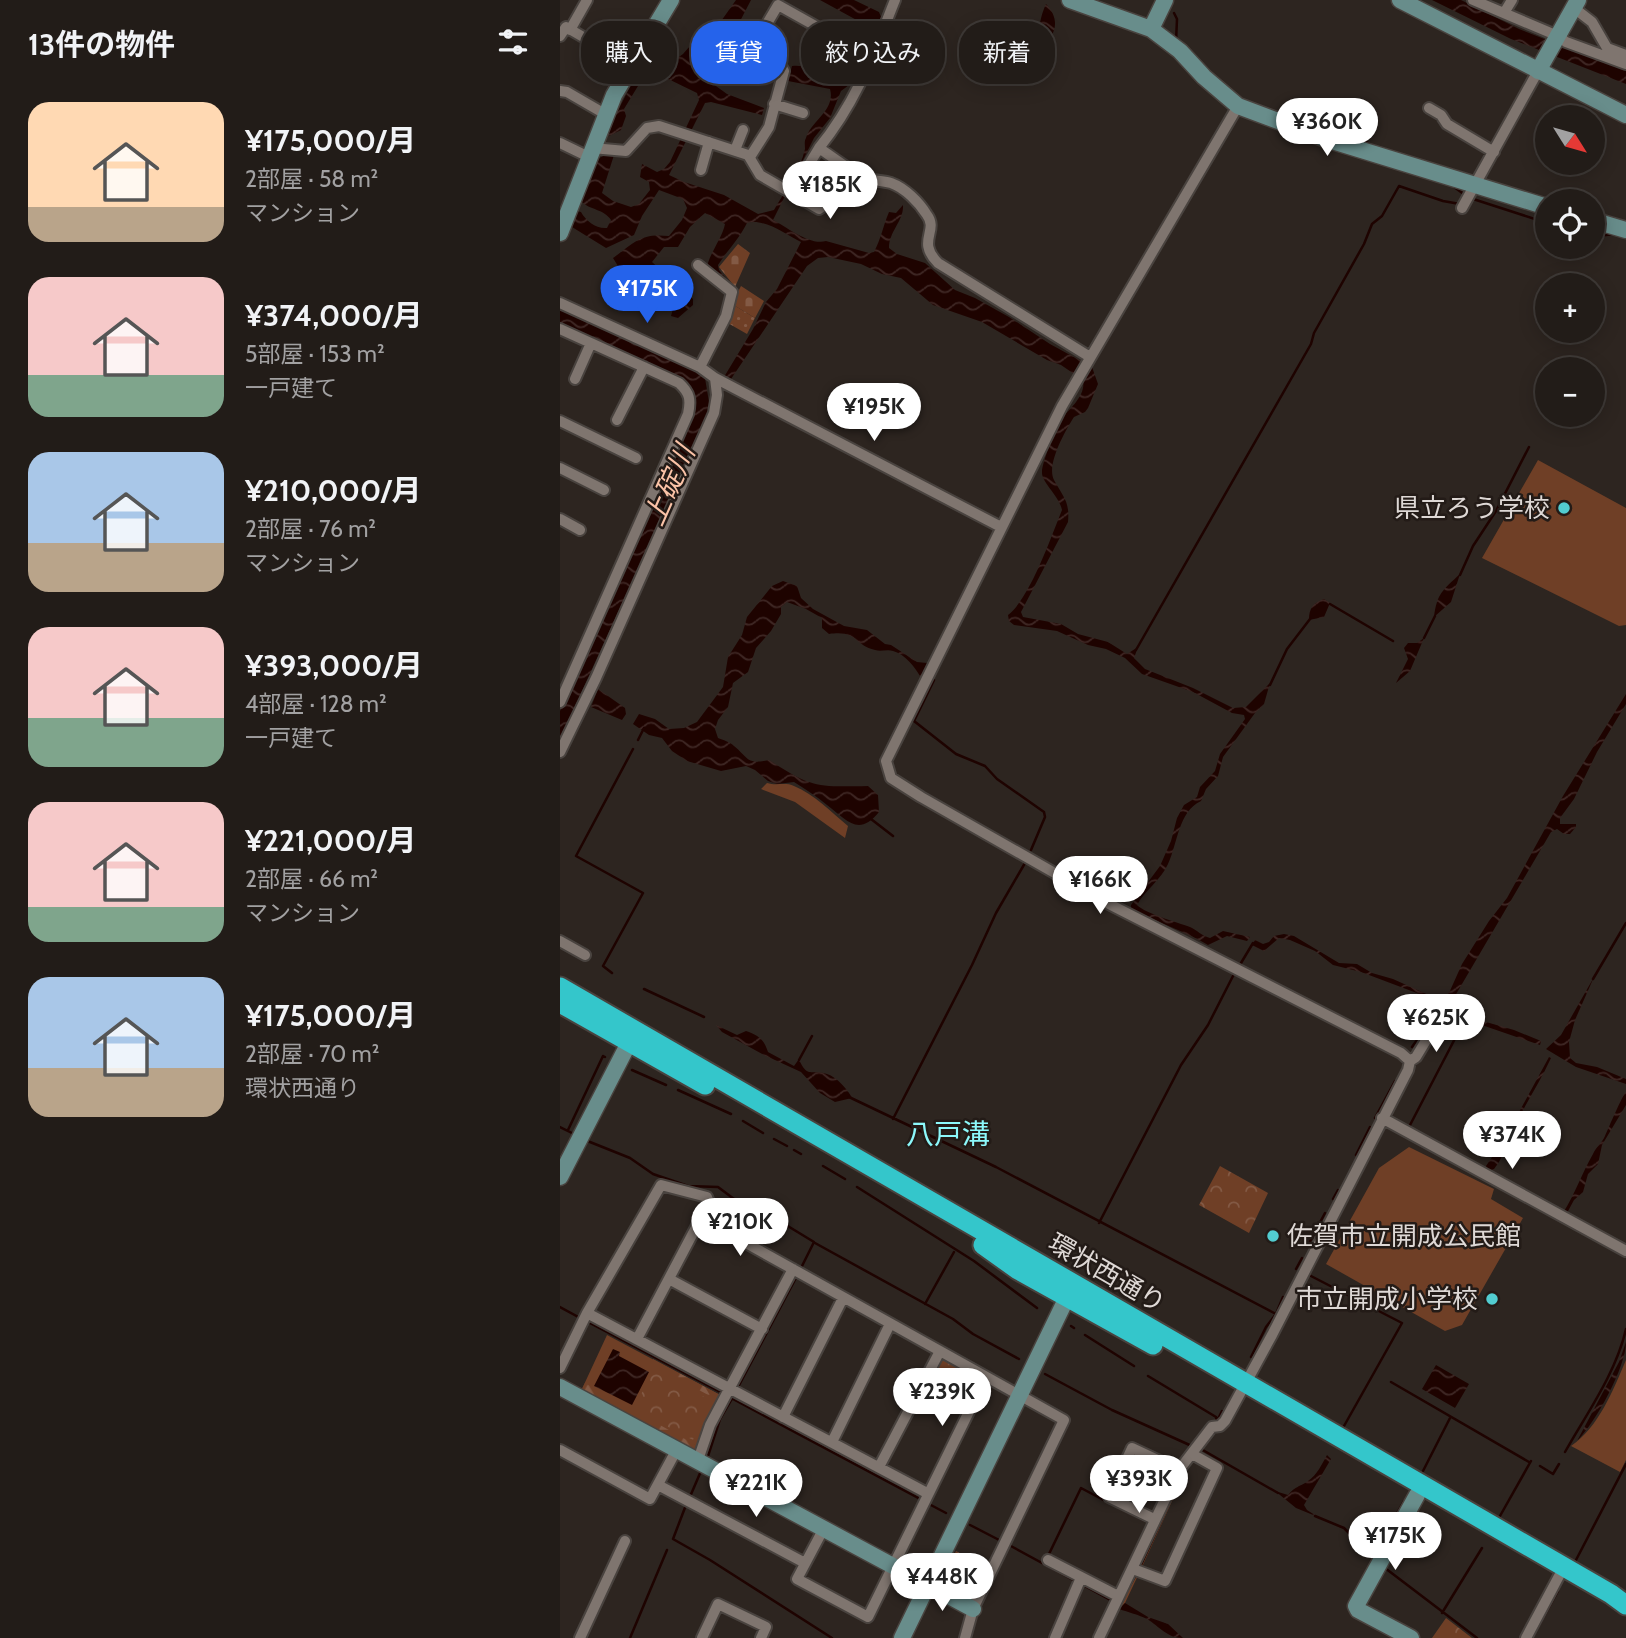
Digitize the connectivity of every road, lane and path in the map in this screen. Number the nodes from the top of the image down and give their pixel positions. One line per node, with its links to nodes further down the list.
1 (587, 0): 16 (street)
2 (671, 0): 11 (street)
3 (895, 0): 14 (street)
4 (1070, 0): 15 (street)
5 (1165, 0): 15 (street)
6 (1400, 0): 20 (street)
7 (1473, 0): 10 (street)
8 (1512, 0): 10 (street)
9 (1576, 4): 17 (street); 18 (street)
10 (1504, 13): 17 (street)
11 (658, 21)
12 (769, 21): 13 (street)
13 (807, 21)
14 (885, 21)
15 (1151, 29): 26 (street)
16 (565, 33)
17 (1557, 39): 19 (street); 20 (street)
18 (1626, 55)
19 (1626, 64)
20 (1538, 71): 30 (street); 36 (street)
21 (621, 84): 29 (street)
22 (780, 84): 25 (street)
23 (861, 84): 34 (street)
24 (560, 91): 29 (street)
25 (774, 104): 28 (street); 38 (street)
26 (1238, 106): 42 (street); 51 (street)
27 (1429, 108): 36 (street)
28 (803, 113)
29 (605, 114): 37 (street)
30 (1626, 116)
31 (743, 130): 35 (street)
32 (709, 142): 35 (street); 37 (street); 39 (street)
33 (560, 143): 37 (street)
34 (819, 148): 40 (street); 41 (street)
35 (735, 150): 38 (street)
36 (1494, 152): 42 (street)
37 (591, 153): 46 (street)
38 (750, 157): 41 (street)
39 (701, 170)
40 (855, 172): 41 (street); 51 (street)
41 (789, 192)
42 (1468, 198): 43 (street)
43 (1535, 206)
44 (1605, 224): 45 (street)
45 (1626, 230)
46 (560, 233)
47 (698, 265): 53 (street)
48 (560, 303): 53 (street)
49 (560, 329): 50 (street)
50 (592, 343): 52 (street); 55 (street)
51 (1089, 360): 62 (street)
52 (644, 367): 56 (street); 64 (street)
53 (700, 367): 54 (street)
54 (715, 378): 62 (street); 65 (street)
55 (575, 379)
56 (617, 420)
57 (560, 421): 58 (street)
58 (636, 458)
59 (560, 468): 60 (street)
60 (604, 491)
61 (560, 519): 63 (street)
62 (1001, 527): 72 (street)
63 (580, 530)
64 (560, 702)
65 (560, 752)
66 (560, 941): 67 (street)
67 (585, 955)
68 (560, 988): 71 (highway, 環状西通り)
69 (560, 1003): 71 (highway, 環状西通り)
70 (1436, 1024): 72 (street)
71 (632, 1037): 74 (street); 79 (highway, 環状西通り)
72 (1410, 1061): 73 (street)
73 (1382, 1118): 76 (street); 89 (street)
74 (560, 1177)
75 (701, 1218): 77 (street); 78 (street); 81 (street)
76 (1626, 1251)
77 (797, 1271): 80 (street); 83 (street)
78 (669, 1279): 83 (street); 84 (street)
79 (1070, 1291): 89 (highway, 環状西通り); 91 (street)
80 (843, 1298): 82 (street); 92 (street)
81 (585, 1318): 84 (street); 86 (street)
82 (890, 1324): 85 (street); 93 (street)
83 (762, 1329): 90 (street)
84 (637, 1339): 90 (street)
85 (940, 1351): 87 (street); 98 (street)
86 (560, 1368)
87 (986, 1377): 91 (street); 102 (street)
88 (560, 1387): 94 (street)
89 (1243, 1388): 96 (street); 101 (highway, 環状西通り); 114 (highway, 環状西通り)
90 (731, 1392): 92 (street); 97 (street)
91 (1020, 1396): 112 (street); 115 (street)
92 (783, 1417): 93 (street)
93 (832, 1442): 98 (street)
94 (677, 1449): 97 (street); 100 (street)
95 (560, 1450): 100 (street)
96 (1195, 1453): 99 (street); 109 (street)
97 (698, 1460): 104 (street)
98 (879, 1467): 102 (street)
99 (1179, 1470): 103 (street); 103 (street)
100 (658, 1485): 107 (street)
101 (1417, 1495): 110 (highway, 環状西通り); 124 (street)
102 (925, 1497): 108 (street)
103 (1154, 1520): 109 (street)
104 (824, 1528): 107 (street); 108 (street)
105 (625, 1541): 117 (street)
106 (1048, 1560): 113 (street)
107 (805, 1563): 108 (street)
108 (892, 1566): 112 (street)
109 (1137, 1571): 113 (street)
110 (1559, 1576): 116 (highway, 環状西通り); 125 (street)
111 (1079, 1583): 122 (street)
112 (928, 1585): 115 (street); 120 (street)
113 (1116, 1600): 123 (street)
114 (1626, 1605)
115 (973, 1609): 121 (street)
116 (1626, 1613)
117 (580, 1638)
118 (702, 1638): 119 (street)
119 (761, 1638)
120 (902, 1638)
121 (965, 1638)
122 (1055, 1638)
123 (1099, 1638)
124 (1411, 1638)
125 (1526, 1638)

